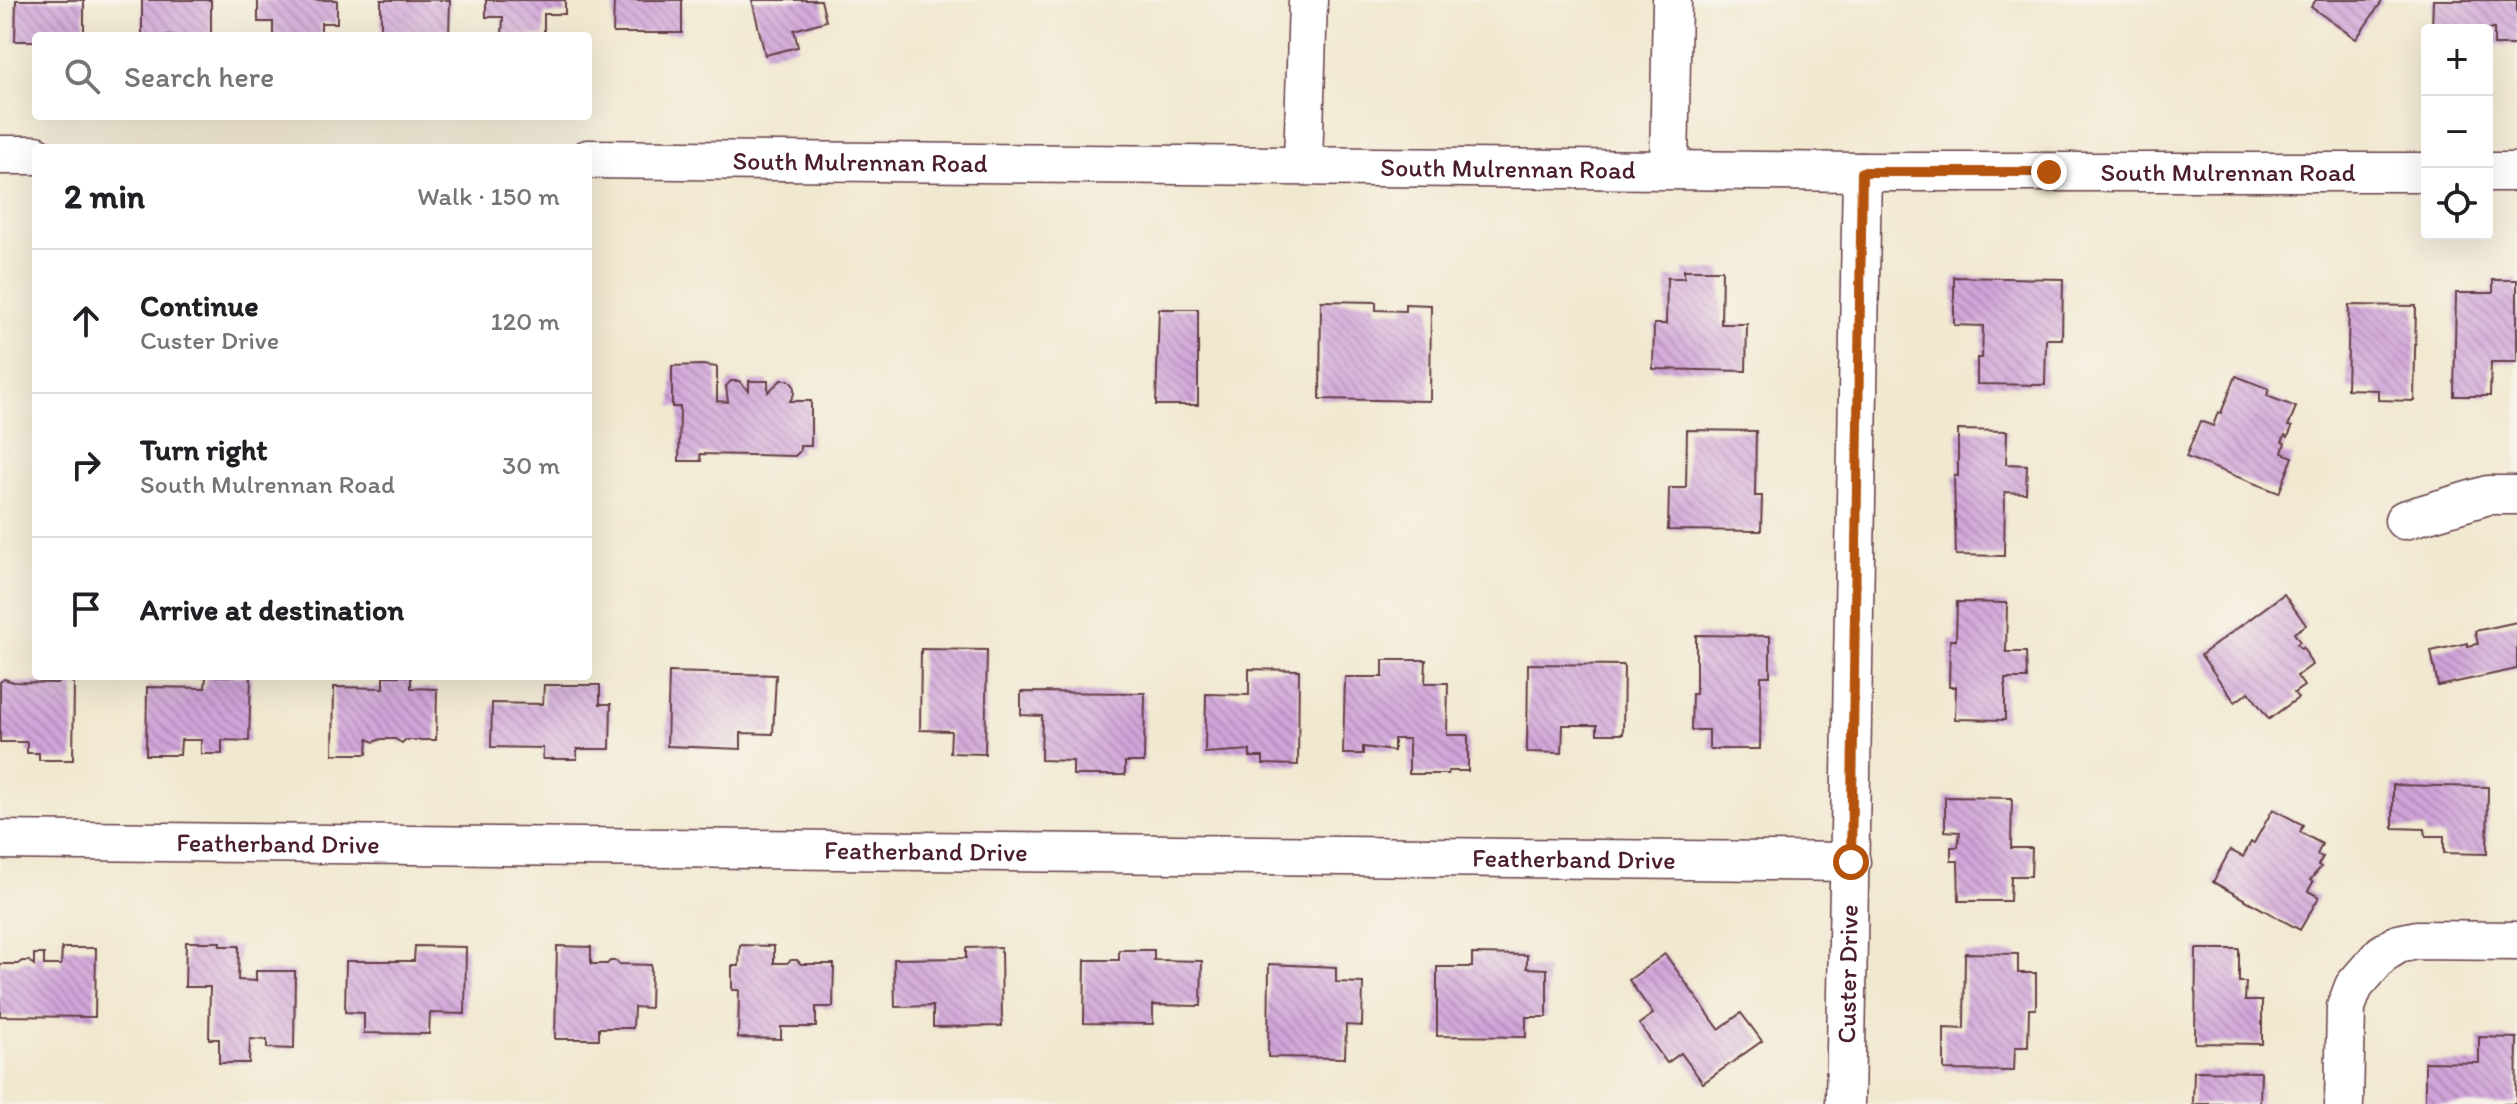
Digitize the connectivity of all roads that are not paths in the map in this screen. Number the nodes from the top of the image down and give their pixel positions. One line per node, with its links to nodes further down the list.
1 (1308, 0): 6 (street)
2 (1672, 0): 7 (street)
3 (0, 155): 4 (street)
4 (32, 155)
5 (592, 159): 6 (street, South Mulrennan Road)
6 (1303, 164): 7 (street, South Mulrennan Road)
7 (1669, 169): 8 (street, South Mulrennan Road)
8 (1862, 172): 9 (street, South Mulrennan Road); 15 (street, Custer Drive)
9 (2421, 172)
10 (2493, 172): 11 (street)
11 (2517, 172)
12 (2517, 495): 13 (street)
13 (2404, 520)
14 (0, 840): 15 (street, Featherband Drive)
15 (1851, 862): 17 (street, Custer Drive)
16 (2517, 941): 18 (street)
17 (1845, 1104)
18 (2344, 1104)

